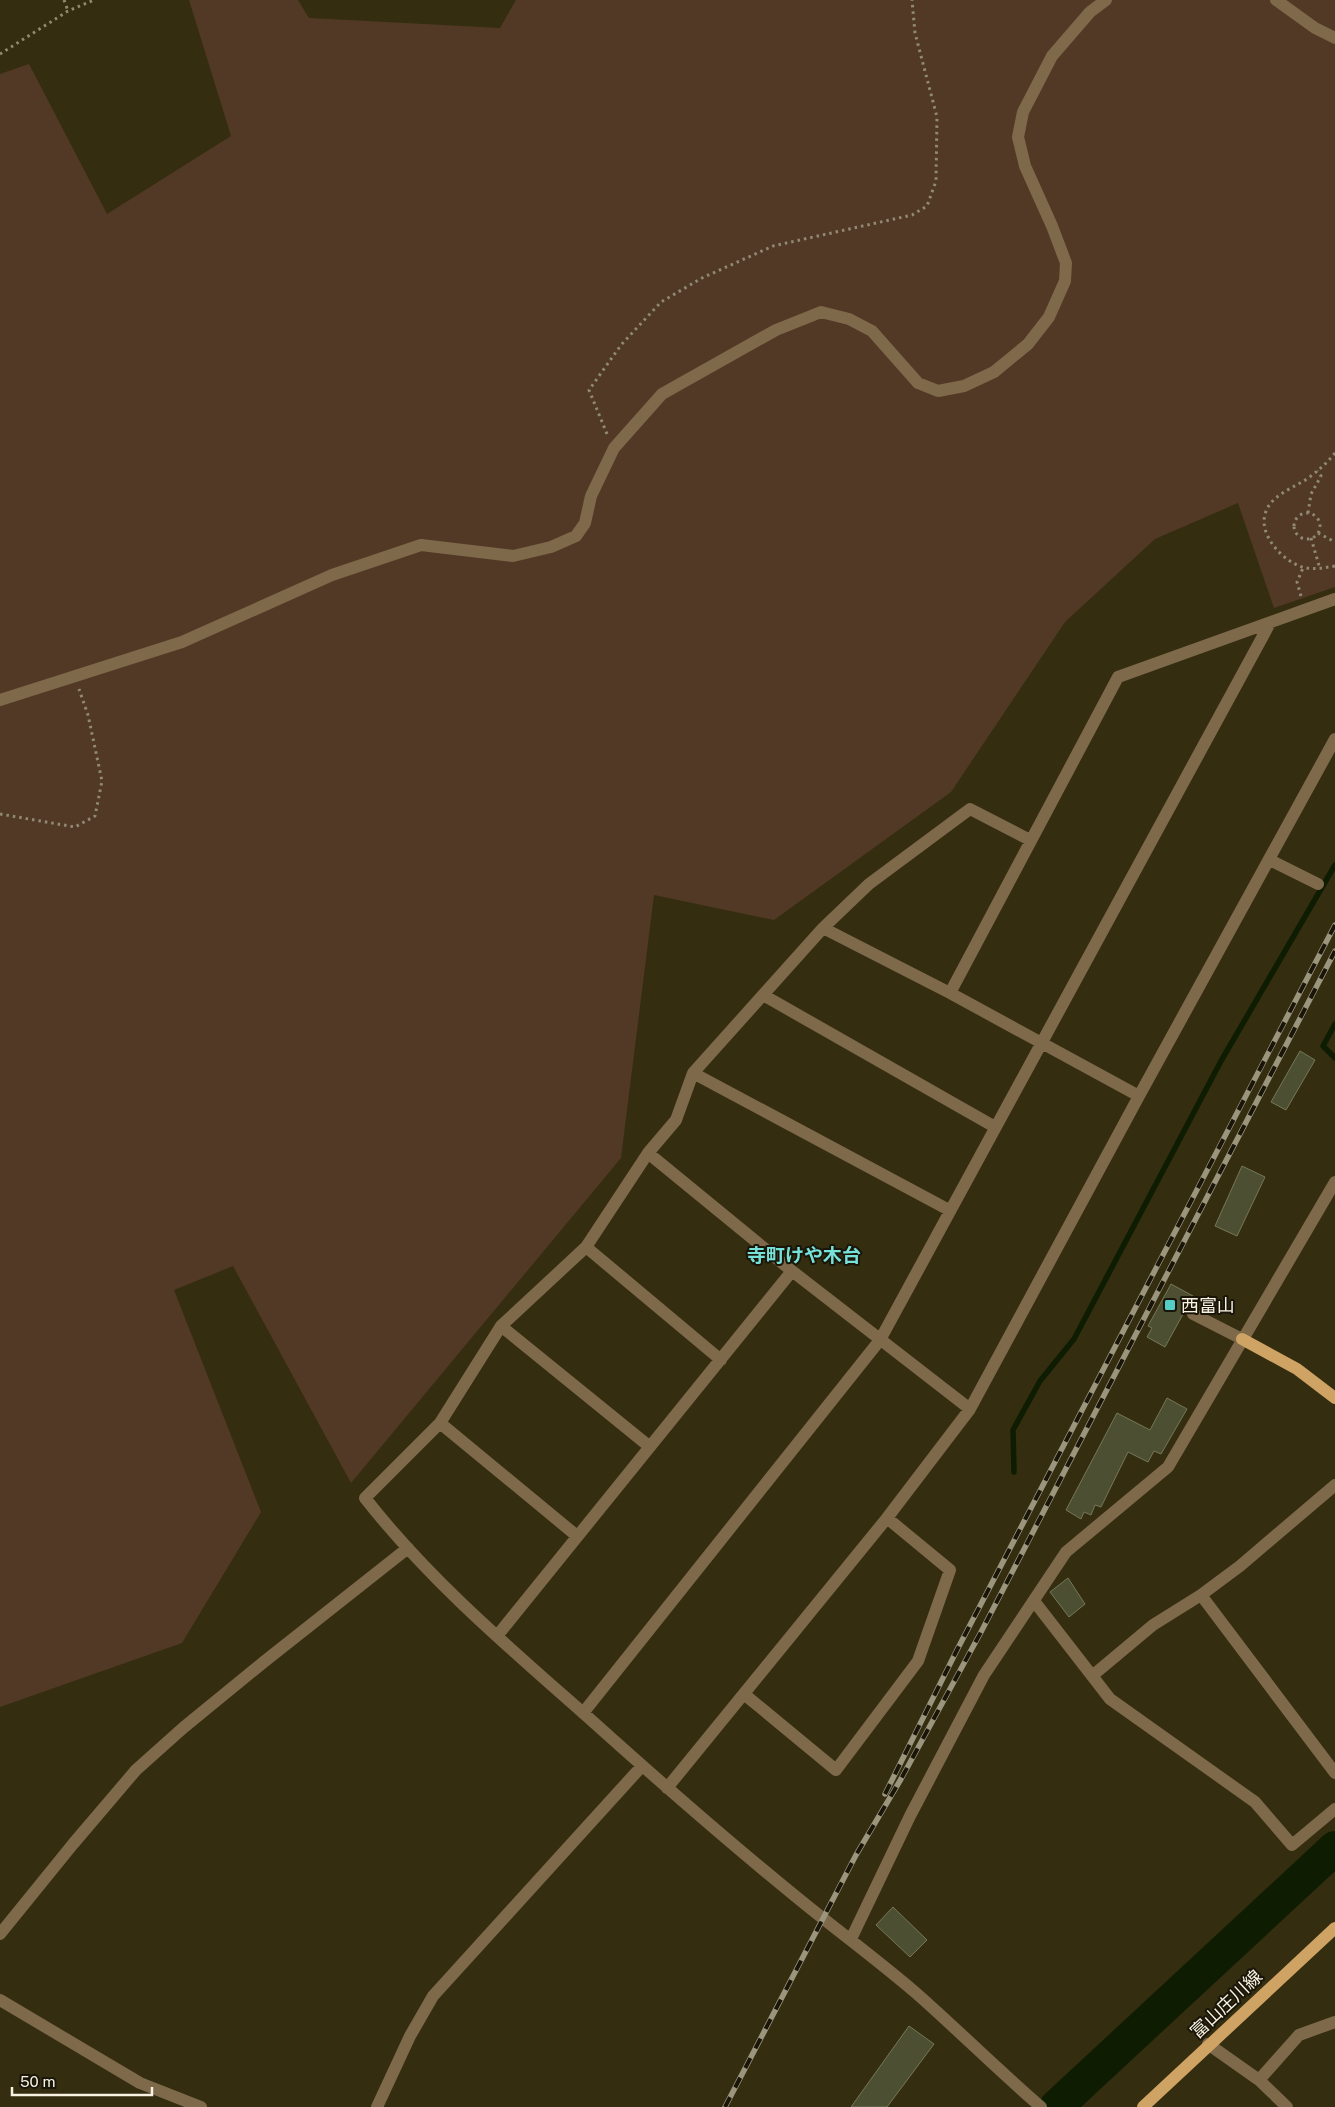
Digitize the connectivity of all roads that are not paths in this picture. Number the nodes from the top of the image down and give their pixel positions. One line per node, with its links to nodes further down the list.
1 (1106, 0): 6 (street)
2 (1276, 0): 3 (street)
3 (1335, 38)
4 (1335, 599): 5 (street)
5 (1270, 623): 8 (street); 14 (street)
6 (0, 700)
7 (1335, 739): 9 (street)
8 (1030, 840): 11 (street); 12 (street)
9 (1270, 860): 10 (street); 16 (street)
10 (1318, 884)
11 (823, 928): 12 (street); 13 (street)
12 (950, 993): 14 (street)
13 (763, 996): 15 (street); 17 (street)
14 (1040, 1044): 16 (street); 17 (street)
15 (693, 1073): 18 (street); 20 (street)
16 (1139, 1096): 29 (street)
17 (995, 1127): 20 (street)
18 (648, 1153): 21 (street); 22 (street)
19 (1335, 1182): 25 (street)
20 (949, 1210): 26 (street)
21 (586, 1247): 24 (street); 27 (street)
22 (792, 1271): 26 (street); 27 (street)
23 (1193, 1314): 25 (street)
24 (500, 1326): 30 (street); 31 (street)
25 (1242, 1339): 28 (main road); 37 (street)
26 (880, 1340): 29 (street); 41 (street)
27 (721, 1360): 31 (street)
28 (1335, 1398)
29 (970, 1409): 33 (street)
30 (440, 1424): 34 (street); 35 (street)
31 (650, 1447): 34 (street)
32 (1335, 1485): 36 (street)
33 (887, 1518): 40 (street); 40 (street)
34 (578, 1536): 38 (street)
35 (408, 1548): 38 (street); 47 (street)
36 (1201, 1595): 39 (street); 43 (street)
37 (1034, 1601): 39 (street); 48 (street)
38 (497, 1636): 41 (street)
39 (1092, 1676): 45 (street)
40 (744, 1694): 44 (street)
41 (583, 1713): 42 (street)
42 (642, 1766): 44 (street); 55 (street)
43 (1335, 1773)
44 (667, 1788): 48 (street)
45 (1335, 1809)
46 (1335, 1928): 51 (main road, 富山庄川線)
47 (0, 1934)
48 (851, 1939): 53 (street)
49 (0, 2000): 54 (street)
50 (1335, 2022): 52 (street)
51 (1208, 2044): 52 (street); 56 (main road, 富山庄川線)
52 (1259, 2080): 57 (street)
53 (1038, 2105)
54 (200, 2107)
55 (377, 2107)
56 (1143, 2107)
57 (1287, 2107)

